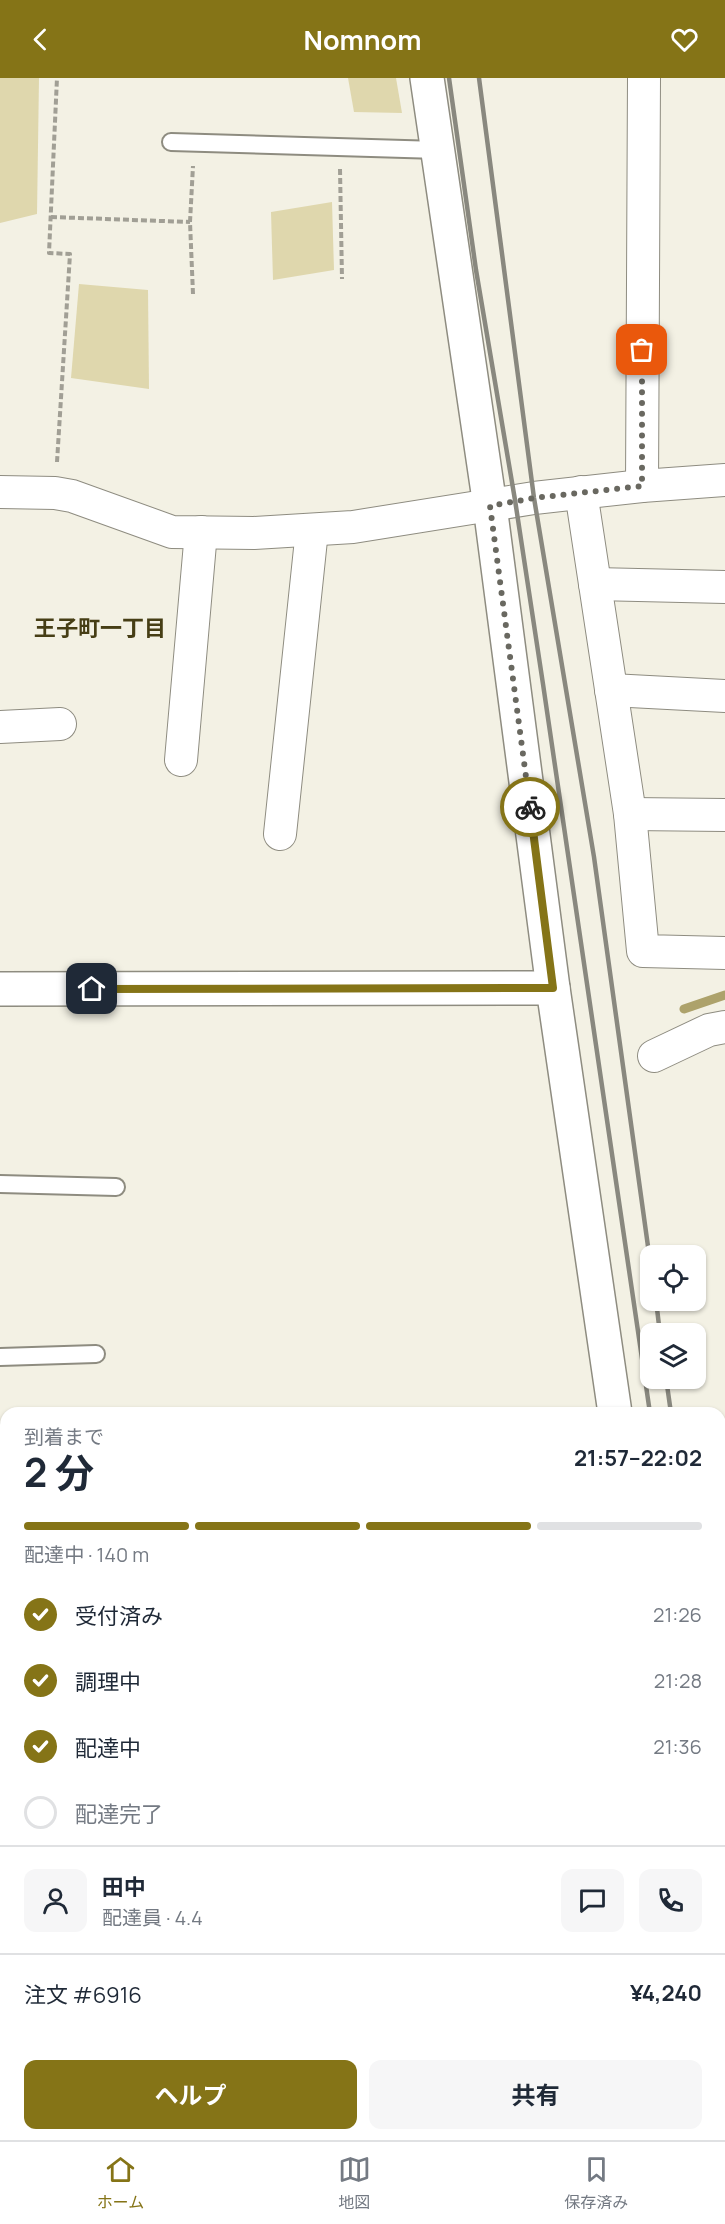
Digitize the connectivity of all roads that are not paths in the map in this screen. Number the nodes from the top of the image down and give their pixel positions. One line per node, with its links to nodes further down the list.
1 (427, 78): 4 (street)
2 (644, 78): 6 (street)
3 (171, 142): 4 (lane)
4 (438, 150): 9 (street)
5 (725, 480): 6 (street)
6 (642, 486): 8 (street)
7 (0, 492): 11 (street)
8 (581, 492): 9 (street); 12 (street)
9 (490, 506): 10 (street); 23 (street)
10 (312, 530): 11 (street); 21 (street)
11 (201, 532): 18 (street)
12 (595, 584): 13 (street); 14 (street)
13 (725, 587)
14 (611, 690): 15 (street); 19 (street)
15 (725, 696)
16 (60, 724): 17 (street)
17 (0, 727)
18 (181, 760)
19 (630, 814): 20 (street); 22 (street)
20 (725, 815)
21 (280, 834)
22 (725, 953)
23 (553, 988): 24 (street); 31 (street)
24 (0, 989)
25 (725, 1028): 26 (street)
26 (654, 1056)
27 (0, 1184): 28 (lane)
28 (116, 1187)
29 (96, 1354): 30 (lane)
30 (0, 1357)
31 (614, 1407)

